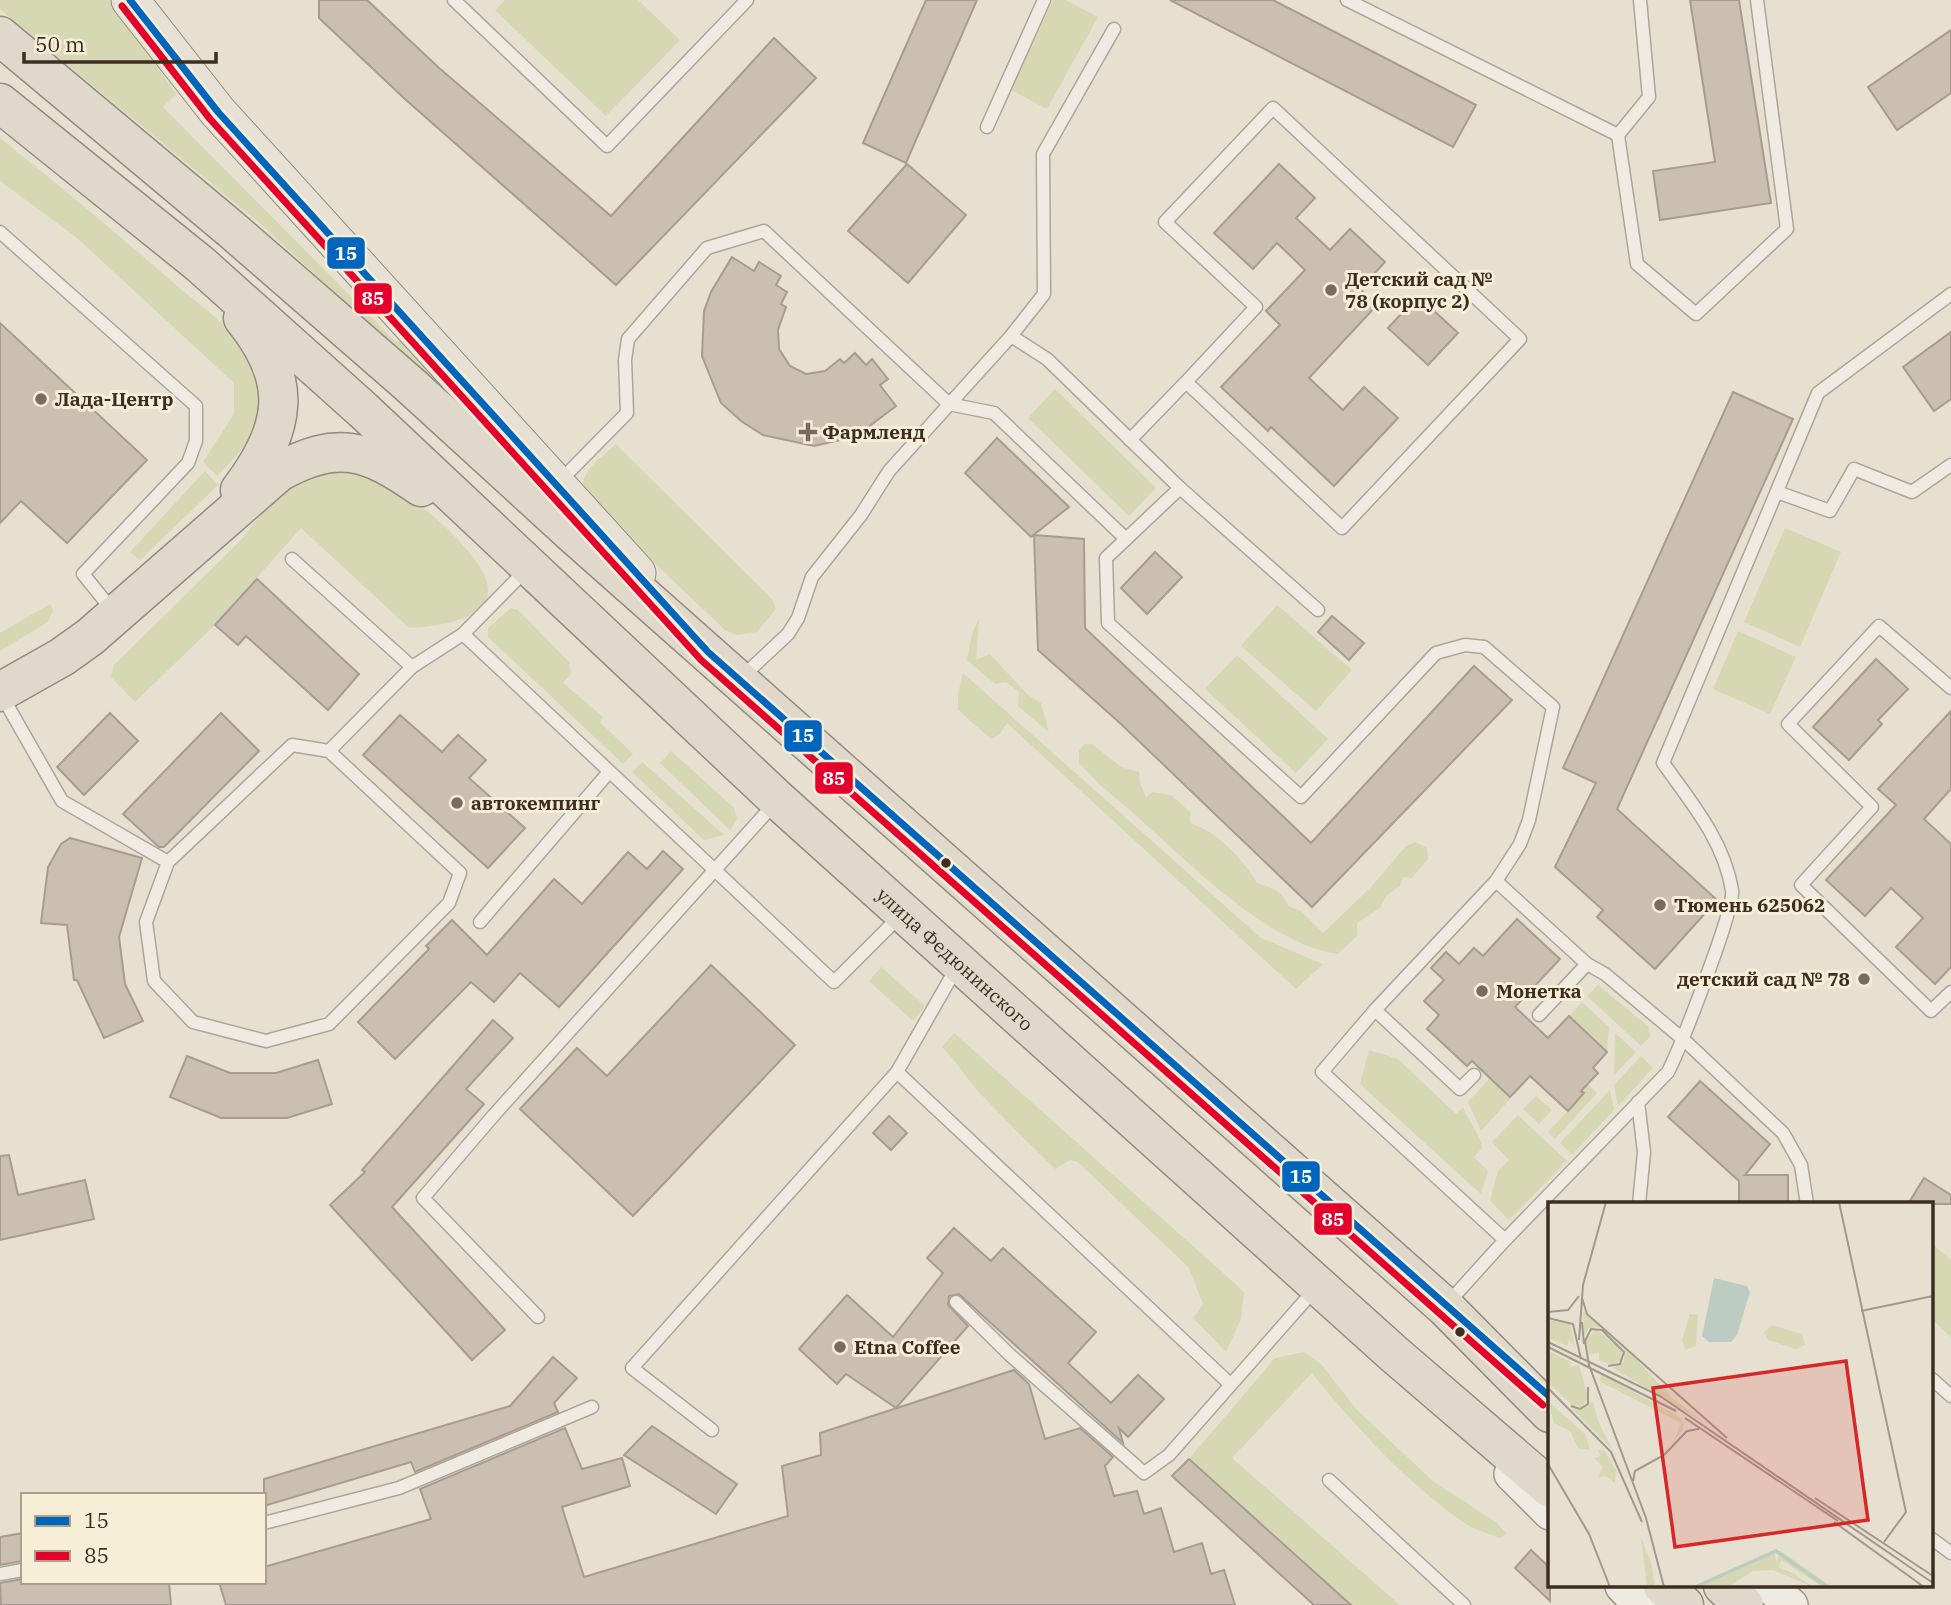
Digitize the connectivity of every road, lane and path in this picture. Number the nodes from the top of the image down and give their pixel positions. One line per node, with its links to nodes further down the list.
1 (130, 0): 21 (main road)
2 (454, 0): 3 (lane)
3 (747, 0)
4 (1044, 0): 11 (lane)
5 (1346, 0): 12 (lane)
6 (1640, 0): 12 (lane)
7 (1757, 0): 12 (lane)
8 (1114, 29): 16 (lane)
9 (0, 36): 31 (highway)
10 (0, 103): 14 (highway)
11 (987, 127)
12 (1618, 135)
13 (0, 232): 29 (lane)
14 (200, 264): 24 (highway); 27 (highway)
15 (1951, 294): 23 (lane)
16 (1012, 336): 18 (lane); 19 (lane)
17 (1186, 382): 17 (lane); 19 (lane)
18 (949, 404): 21 (lane); 25 (lane); 33 (lane)
19 (1130, 440): 22 (lane)
20 (1951, 465): 23 (lane)
21 (558, 484): 31 (main road)
22 (1180, 488): 25 (lane); 28 (lane)
23 (1777, 492): 49 (lane)
24 (209, 532): 27 (highway); 29 (highway)
25 (1126, 540): 41 (lane)
26 (292, 559): 32 (lane)
27 (526, 560): 30 (lane); 38 (highway, улица Федюнинского)
28 (1318, 610)
29 (117, 616): 35 (highway)
30 (463, 634): 32 (lane); 37 (lane)
31 (708, 652): 33 (highway)
32 (412, 667): 36 (lane)
33 (740, 680): 58 (highway)
34 (1951, 688): 46 (lane)
35 (0, 692): 39 (lane)
36 (329, 751): 39 (lane); 39 (lane)
37 (609, 772): 40 (lane); 43 (lane)
38 (778, 800): 40 (lane); 42 (highway, улица Федюнинского)
39 (168, 862)
40 (714, 870): 42 (lane); 59 (lane)
41 (1496, 881): 45 (lane); 47 (lane)
42 (903, 913): 44 (highway, улица Федюнинского)
43 (480, 922)
44 (960, 962): 50 (lane); 56 (highway, улица Федюнинского)
45 (1587, 964): 48 (lane); 49 (lane)
46 (1951, 992)
47 (1375, 1010): 51 (lane); 55 (lane)
48 (1539, 1015)
49 (1684, 1040): 52 (lane); 54 (lane)
50 (897, 1072): 62 (lane); 67 (lane)
51 (1474, 1075)
52 (1638, 1102): 53 (lane); 55 (lane)
53 (1639, 1202)
54 (1807, 1202)
55 (1505, 1240): 58 (lane)
56 (1318, 1285): 60 (highway, улица Федюнинского); 62 (lane)
57 (956, 1302): 62 (lane)
58 (1449, 1311): 63 (main road); 66 (highway)
59 (538, 1317)
60 (1394, 1354): 69 (highway, улица Федюнинского); 70 (main road, улица Федюнинского)
61 (1934, 1381): 64 (lane)
62 (1230, 1384)
63 (1548, 1395)
64 (1951, 1396)
65 (592, 1407): 71 (lane)
66 (1548, 1411)
67 (712, 1430)
68 (1329, 1480): 80 (lane)
69 (1548, 1486)
70 (1548, 1511)
71 (266, 1522)
72 (1934, 1540): 73 (lane)
73 (1951, 1553)
74 (21, 1570): 75 (lane)
75 (0, 1574)
76 (1624, 1588): 81 (main road)
77 (1666, 1588): 82 (highway)
78 (1725, 1588): 83 (highway)
79 (1771, 1588): 84 (main road)
80 (1464, 1605)
81 (1640, 1605)
82 (1684, 1605)
83 (1744, 1605)
84 (1791, 1605)

